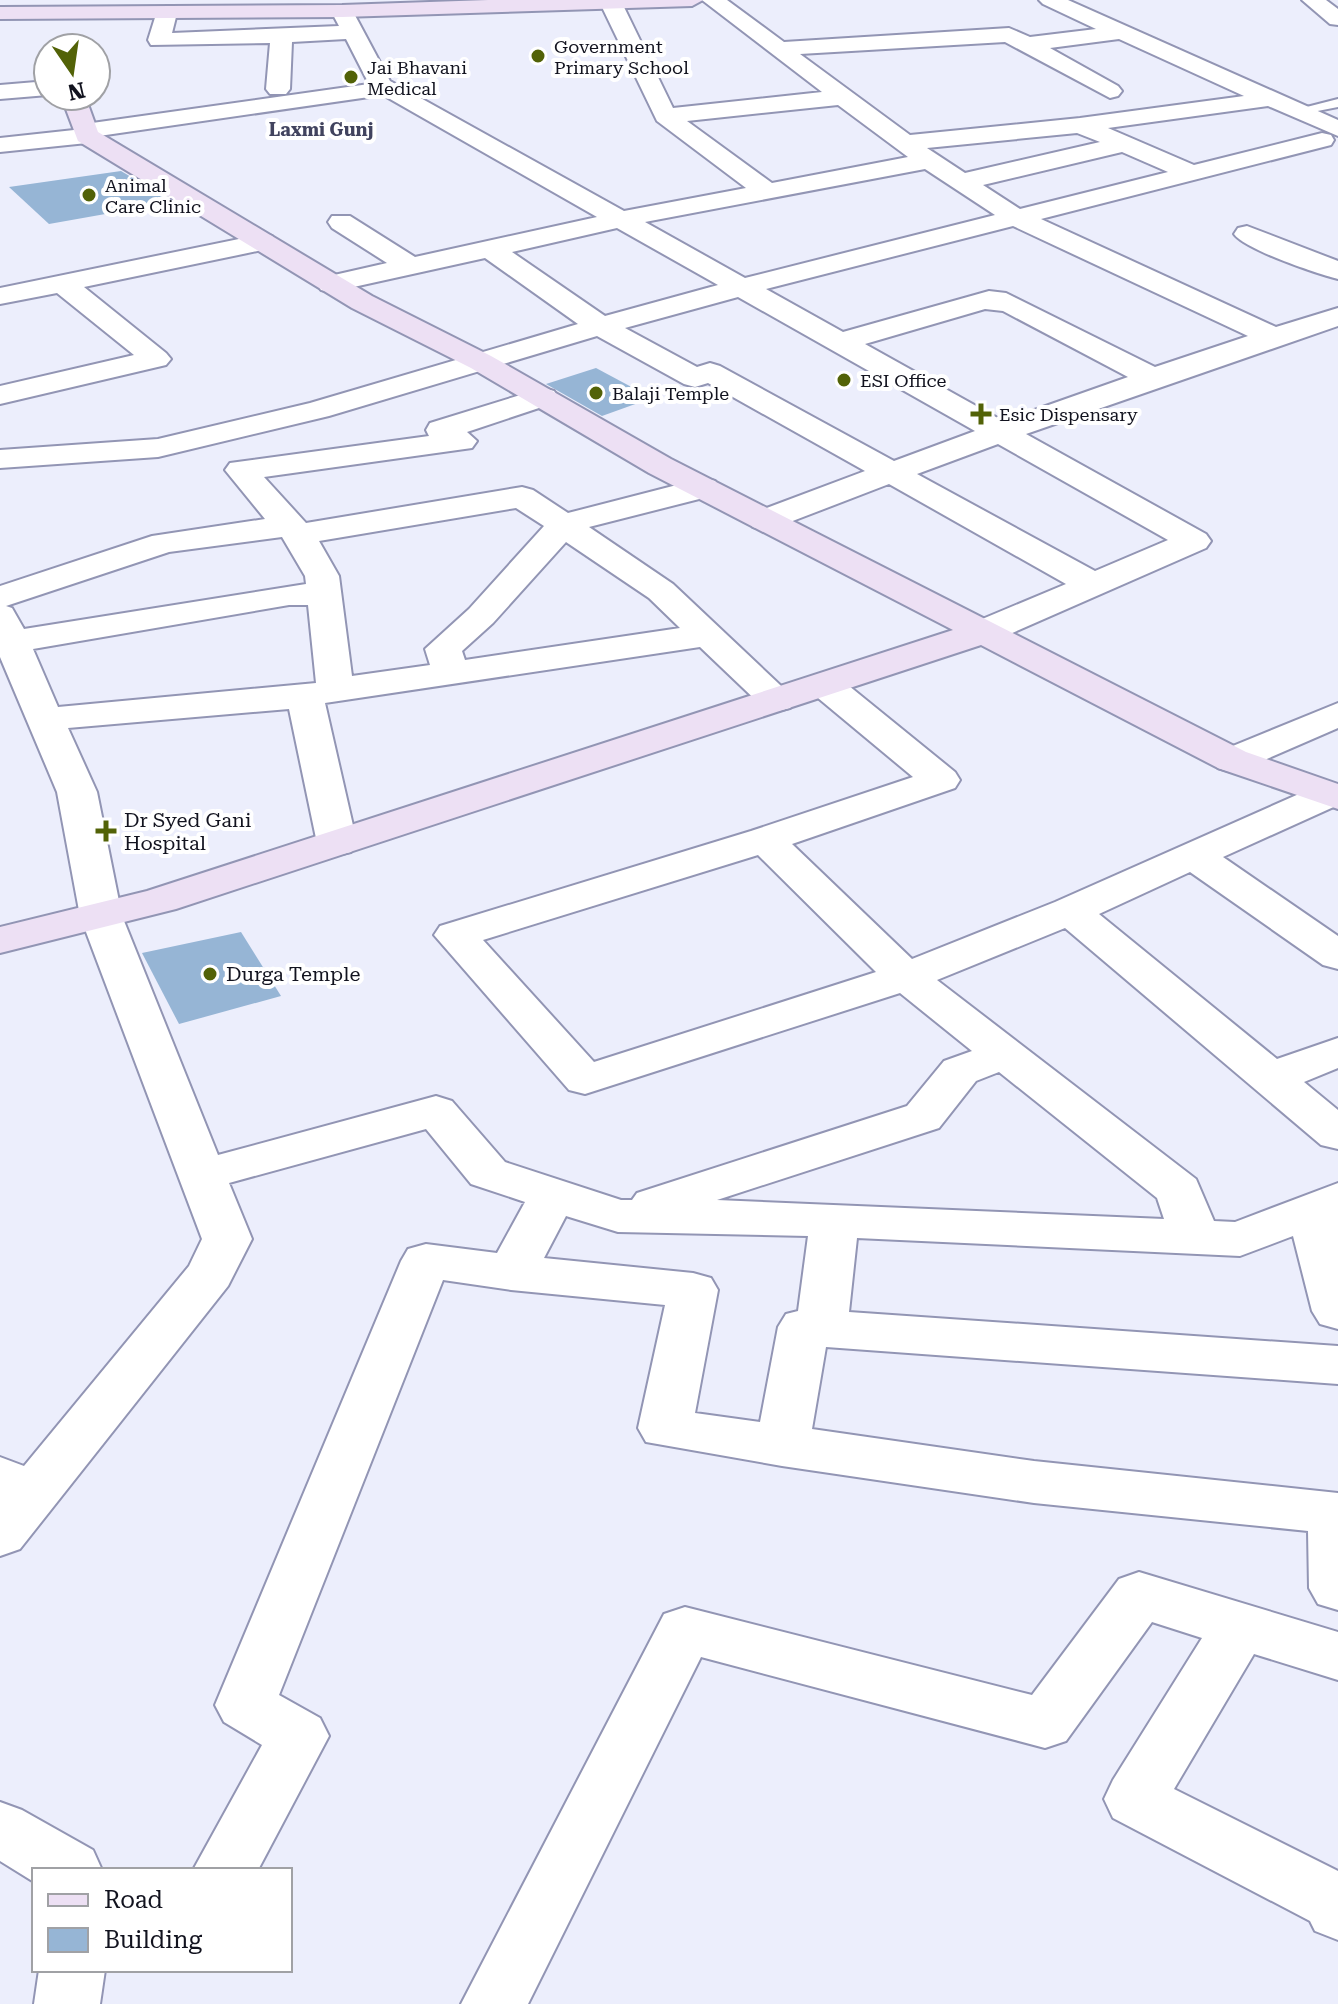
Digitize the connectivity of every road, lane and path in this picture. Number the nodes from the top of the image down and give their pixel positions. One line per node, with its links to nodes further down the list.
1 (692, 0): 5 (main road)
2 (713, 0): 16 (street)
3 (1050, 0): 13 (street)
4 (1313, 0): 10 (street)
5 (599, 3): 11 (main road); 27 (street)
6 (42, 6): 8 (main road); 9 (main road); 12 (main road)
7 (291, 6): 9 (main road); 11 (main road)
8 (0, 13)
9 (166, 13): 14 (street)
10 (1338, 19)
11 (347, 22): 14 (street); 17 (street)
12 (51, 32)
13 (1122, 32): 15 (street); 23 (street)
14 (281, 36): 19 (street)
15 (1027, 44): 16 (street); 20 (street)
16 (779, 49): 22 (street)
17 (386, 88): 29 (street); 39 (street)
18 (32, 89): 21 (street)
19 (278, 89)
20 (1110, 91)
21 (0, 92)
22 (843, 97): 27 (street); 31 (street)
23 (1270, 99): 25 (street); 28 (street)
24 (1338, 103): 25 (lane)
25 (1297, 111): 30 (street)
26 (78, 112): 29 (main road)
27 (665, 116): 37 (street)
28 (1080, 125): 31 (street); 32 (street)
29 (86, 134): 33 (street); 42 (main road)
30 (1330, 135): 35 (street)
31 (904, 143): 34 (street)
32 (1124, 144): 35 (street); 36 (street)
33 (0, 145)
34 (929, 161): 36 (street); 37 (street)
35 (1192, 173): 38 (street)
36 (961, 182): 38 (street)
37 (767, 191): 39 (street)
38 (1017, 218): 48 (street); 52 (street)
39 (622, 219): 43 (street); 48 (street)
40 (341, 222): 44 (street)
41 (1247, 234): 45 (street)
42 (263, 242): 46 (street); 47 (main road)
43 (489, 248): 44 (street); 51 (street)
44 (410, 266): 47 (street)
45 (1338, 271)
46 (63, 284): 49 (street); 56 (street)
47 (331, 284): 54 (main road)
48 (743, 287): 51 (street); 53 (street)
49 (0, 296)
50 (1338, 317): 52 (street)
51 (601, 327): 54 (street); 62 (street)
52 (1273, 337): 55 (street)
53 (841, 342): 55 (street); 58 (street)
54 (480, 361): 57 (main road); 59 (street)
55 (1153, 378): 58 (street)
56 (0, 395)
57 (543, 397): 61 (street); 63 (main road)
58 (999, 432): 62 (street); 67 (street)
59 (217, 435): 60 (street); 61 (street)
60 (0, 459)
61 (241, 470): 66 (street)
62 (891, 473): 64 (street); 67 (street)
63 (704, 488): 64 (main road); 65 (street)
64 (765, 520): 71 (main road)
65 (564, 524): 66 (street); 72 (street); 73 (street)
66 (294, 530): 68 (street); 69 (street)
67 (1092, 584): 71 (street)
68 (324, 594): 70 (street); 75 (street)
69 (0, 597)
70 (3, 622): 78 (street)
71 (981, 633): 74 (main road); 79 (main road)
72 (708, 635): 73 (street); 76 (street)
73 (451, 673): 75 (street)
74 (825, 685): 76 (main road); 81 (street)
75 (320, 693): 78 (street); 82 (street)
76 (777, 700): 82 (main road)
77 (1338, 714): 79 (street)
78 (46, 719): 85 (street)
79 (1232, 760): 80 (main road)
80 (1335, 796): 83 (street)
81 (765, 840): 88 (street); 88 (street)
82 (337, 843): 85 (main road)
83 (1190, 856): 84 (street); 87 (street)
84 (1070, 911): 88 (street); 91 (street)
85 (101, 916): 86 (main road); 93 (street)
86 (0, 940)
87 (1338, 956)
88 (906, 977): 90 (street)
89 (1338, 1052): 91 (street)
90 (1005, 1054): 96 (street); 98 (street)
91 (1271, 1078): 92 (street)
92 (1338, 1134)
93 (201, 1175): 94 (street); 104 (street)
94 (553, 1195): 96 (street); 99 (street)
95 (1325, 1205): 98 (street); 100 (street)
96 (618, 1216): 97 (street)
97 (834, 1221): 98 (street); 101 (street)
98 (1195, 1237)
99 (511, 1273): 103 (street); 112 (street)
100 (1338, 1311)
101 (822, 1328): 102 (street); 103 (street)
102 (1338, 1365)
103 (782, 1446): 105 (street)
104 (17, 1485): 106 (street)
105 (1337, 1514): 107 (street)
106 (0, 1534)
107 (1338, 1588)
108 (1240, 1627): 109 (street); 113 (street); 116 (street)
109 (1338, 1656)
110 (0, 1829): 111 (street)
111 (74, 1868)
112 (226, 1868)
113 (1338, 1911)
114 (72, 1972): 115 (street)
115 (67, 2004)
116 (494, 2004)

